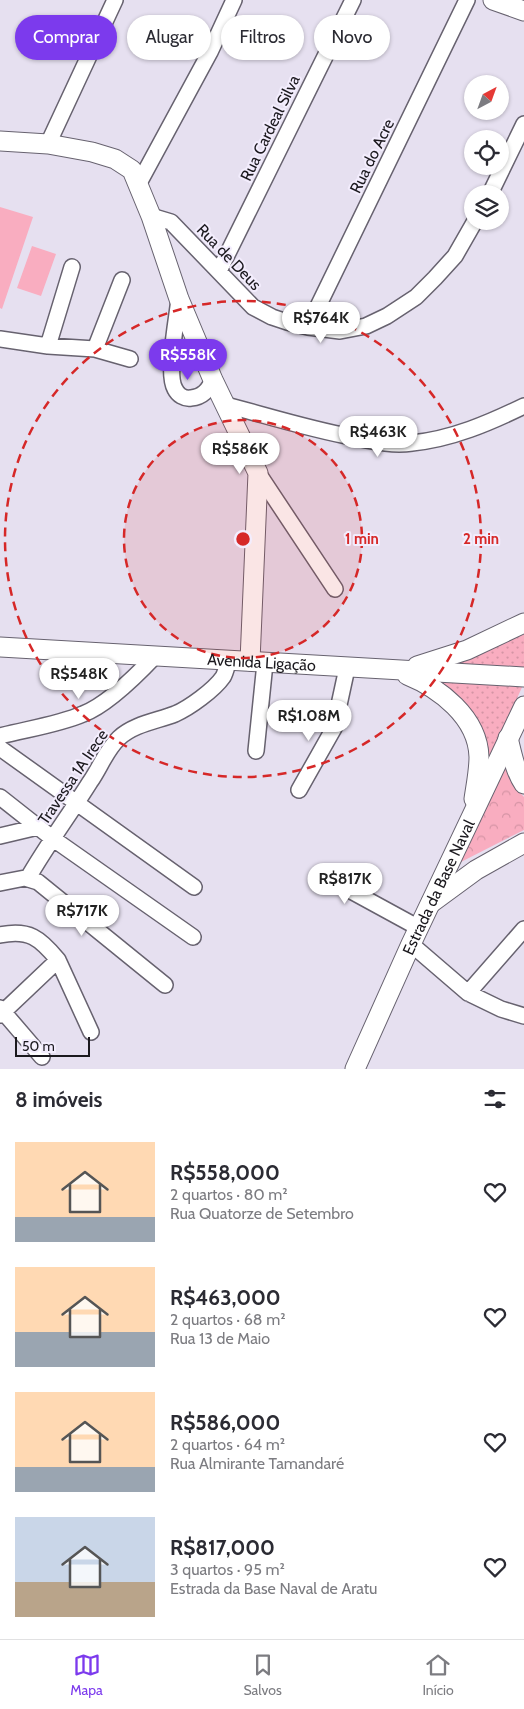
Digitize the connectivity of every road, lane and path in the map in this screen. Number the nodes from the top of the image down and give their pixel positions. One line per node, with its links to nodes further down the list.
1 (114, 0): 9 (street)
2 (234, 0): 10 (street)
3 (353, 0): 15 (street, Rua Cardeal Silva)
4 (467, 0): 18 (street, Rua do Acre)
5 (493, 0): 6 (main road)
6 (524, 11)
7 (524, 124): 11 (street)
8 (0, 141): 9 (main road)
9 (48, 144): 10 (main road)
10 (138, 185): 12 (main road)
11 (494, 185)
12 (151, 216): 15 (street, Rua de Deus); 17 (main road)
13 (470, 230): 18 (street, Rua de Deus)
14 (72, 267): 20 (street)
15 (219, 271): 18 (street, Rua de Deus)
16 (122, 280): 21 (street)
17 (179, 299): 23 (main road); 23 (street)
18 (308, 327)
19 (0, 339): 20 (street)
20 (48, 346): 21 (street)
21 (95, 349): 22 (street)
22 (130, 359)
23 (213, 380): 24 (main road)
24 (226, 405): 25 (street); 26 (main road)
25 (524, 406)
26 (258, 473): 27 (street); 32 (main road)
27 (335, 589)
28 (524, 623): 34 (main road)
29 (0, 647): 30 (main road, Avenida Ligação)
30 (155, 656): 31 (main road, Avenida Ligação); 37 (street)
31 (229, 659): 32 (main road, Avenida Ligação); 44 (street, Travessa 1A Irece)
32 (257, 662): 33 (main road, Avenida Ligação); 40 (street)
33 (347, 668): 34 (main road, Avenida Ligação); 42 (street)
34 (396, 670): 35 (main road, Avenida Ligação); 45 (main road)
35 (515, 677)
36 (524, 706): 38 (main road, Estrada da Base Naval)
37 (0, 736)
38 (508, 738): 41 (main road); 45 (main road, Estrada da Base Naval)
39 (0, 748): 44 (street)
40 (256, 751)
41 (524, 784)
42 (299, 790)
43 (0, 798): 46 (street)
44 (78, 802): 48 (street, Travessa 1A Irece); 53 (street)
45 (469, 821): 54 (main road, Estrada da Base Naval)
46 (38, 827): 47 (street); 48 (street)
47 (0, 836)
48 (52, 838): 51 (street, Travessa 1A Irece); 58 (street)
49 (524, 843): 54 (main road)
50 (320, 874): 57 (street)
51 (28, 878): 52 (street); 60 (street)
52 (0, 883)
53 (194, 887)
54 (430, 904): 57 (main road, Estrada da Base Naval)
55 (524, 929): 61 (street)
56 (0, 935): 59 (street)
57 (415, 936): 61 (street); 66 (main road, Estrada da Base Naval)
58 (193, 937)
59 (58, 960): 62 (street); 64 (street)
60 (165, 985)
61 (468, 993): 63 (street)
62 (1, 1012): 65 (street)
63 (524, 1016)
64 (91, 1032)
65 (42, 1057)
66 (354, 1069)

